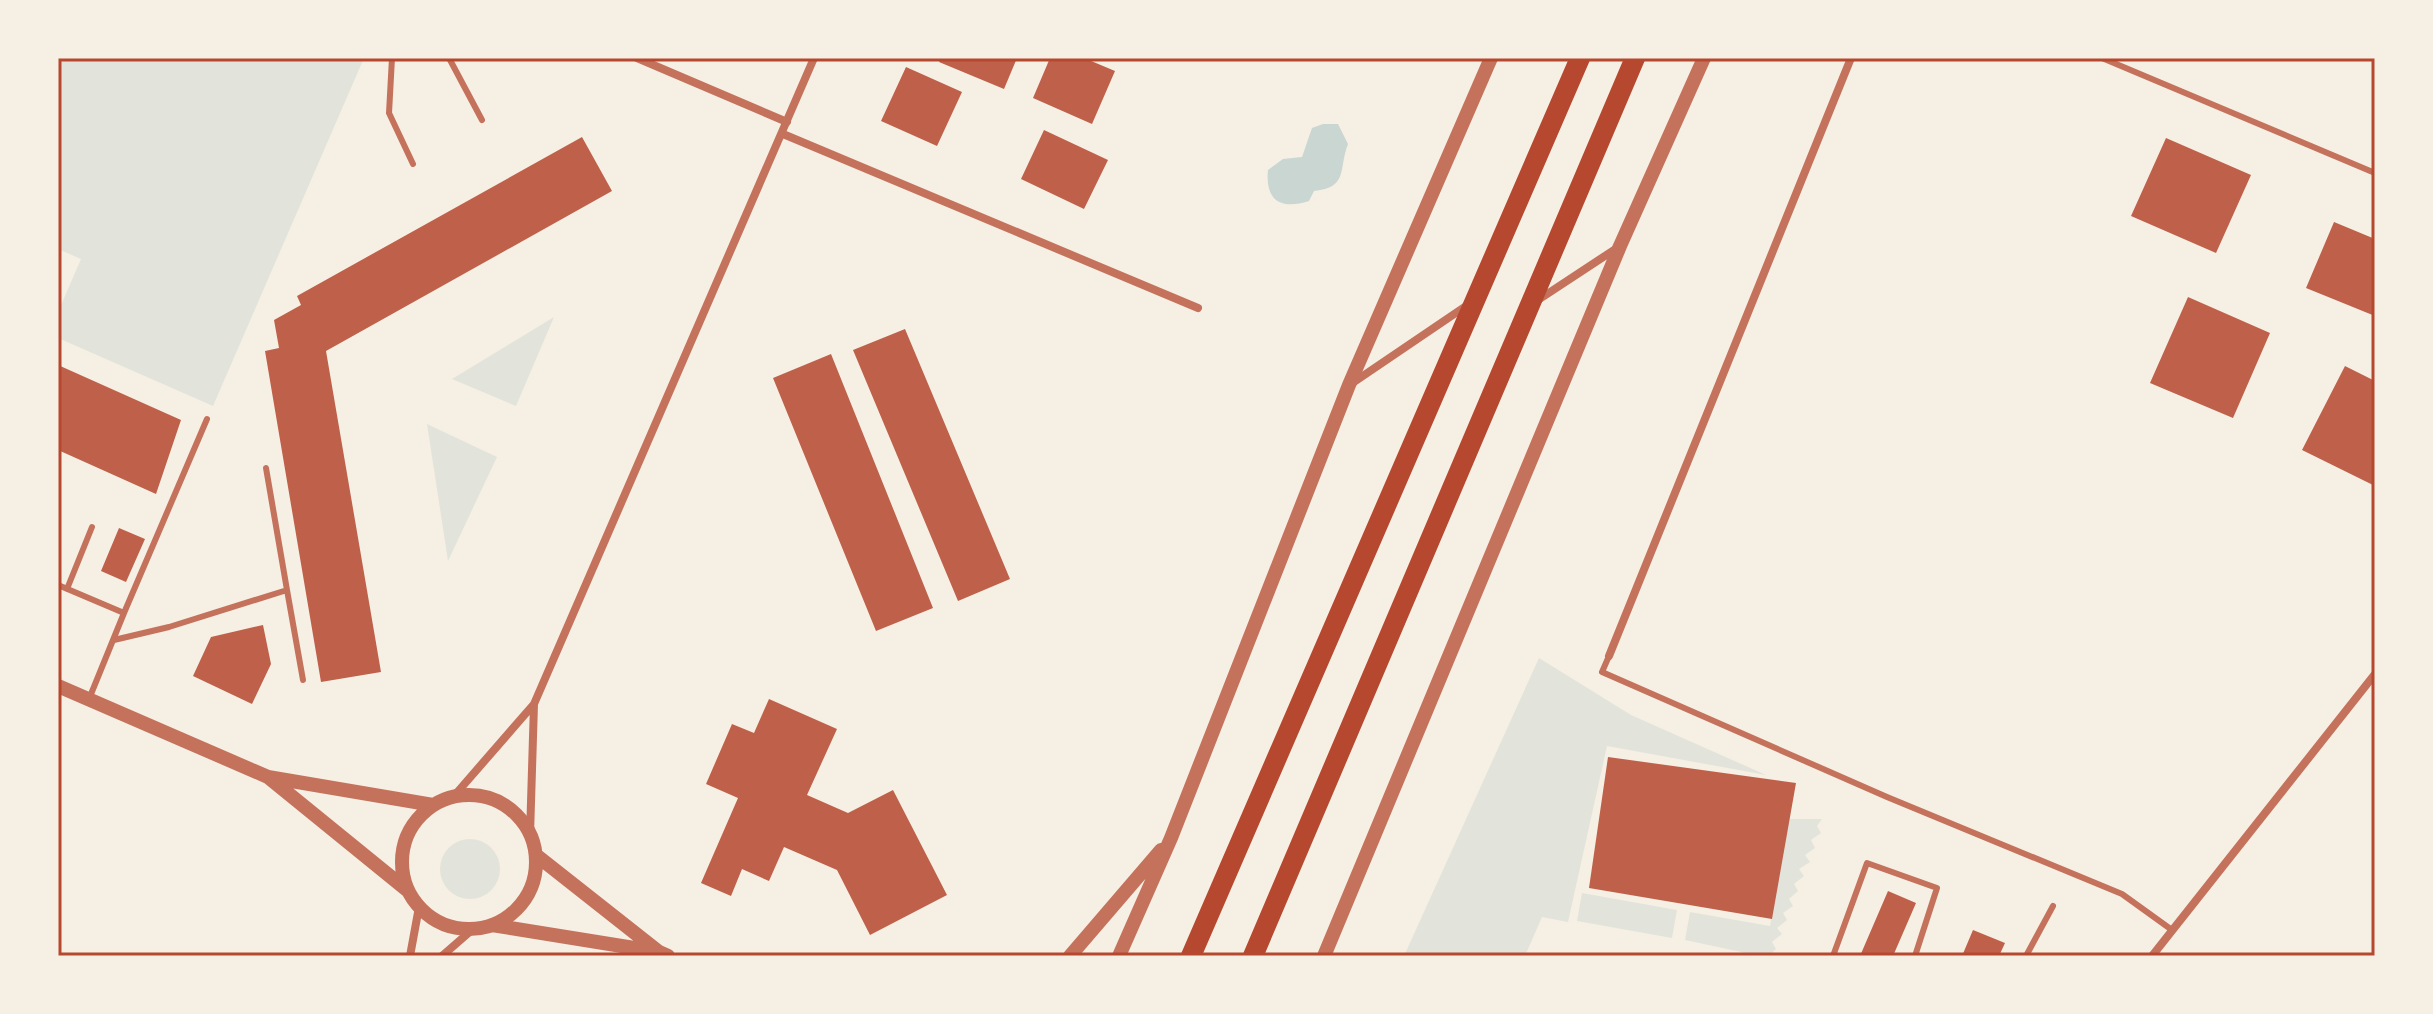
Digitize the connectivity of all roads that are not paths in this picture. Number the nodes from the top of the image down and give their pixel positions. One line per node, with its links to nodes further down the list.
1 (392, 58): 14 (lane)
2 (449, 58): 11 (lane)
3 (637, 58): 12 (street)
4 (814, 58): 12 (street)
5 (1491, 58): 20 (street)
6 (1580, 58): 17 (main road)
7 (1635, 58): 18 (main road)
8 (1704, 58): 16 (street)
9 (1851, 58): 29 (street)
10 (2102, 58): 15 (lane)
11 (482, 120)
12 (787, 122): 13 (street)
13 (783, 134): 19 (street); 34 (street)
14 (413, 164)
15 (2375, 173)
16 (1620, 246): 18 (street); 54 (street)
17 (1476, 299): 20 (street); 52 (main road)
18 (1527, 307): 53 (main road)
19 (1198, 308)
20 (1349, 385): 39 (street)
21 (207, 419): 27 (lane)
22 (266, 468): 26 (lane)
23 (92, 527): 25 (lane)
24 (58, 585): 25 (lane)
25 (67, 589): 27 (lane)
26 (287, 590): 28 (lane); 31 (lane)
27 (124, 613): 28 (lane)
28 (114, 640): 33 (lane)
29 (1609, 656): 46 (lane)
30 (2375, 674): 46 (street)
31 (303, 680)
32 (58, 686): 33 (street)
33 (89, 699): 35 (street)
34 (534, 704): 36 (street); 38 (street)
35 (268, 777): 37 (street); 41 (street)
36 (454, 796): 37 (street); 38 (street)
37 (433, 805): 41 (street)
38 (530, 835): 40 (street)
39 (1171, 838): 50 (street); 51 (street)
40 (536, 855): 44 (street); 47 (street)
41 (408, 891): 43 (street)
42 (2053, 906): 57 (lane)
43 (419, 907): 45 (street); 48 (street)
44 (492, 925): 45 (street); 47 (street)
45 (473, 929): 49 (street)
46 (2172, 930): 58 (street)
47 (664, 954)
48 (410, 956)
49 (442, 956)
50 (1070, 956)
51 (1119, 956)
52 (1191, 956)
53 (1253, 956)
54 (1324, 956)
55 (1833, 956): 56 (lane)
56 (1915, 956)
57 (2026, 956)
58 (2152, 956)

